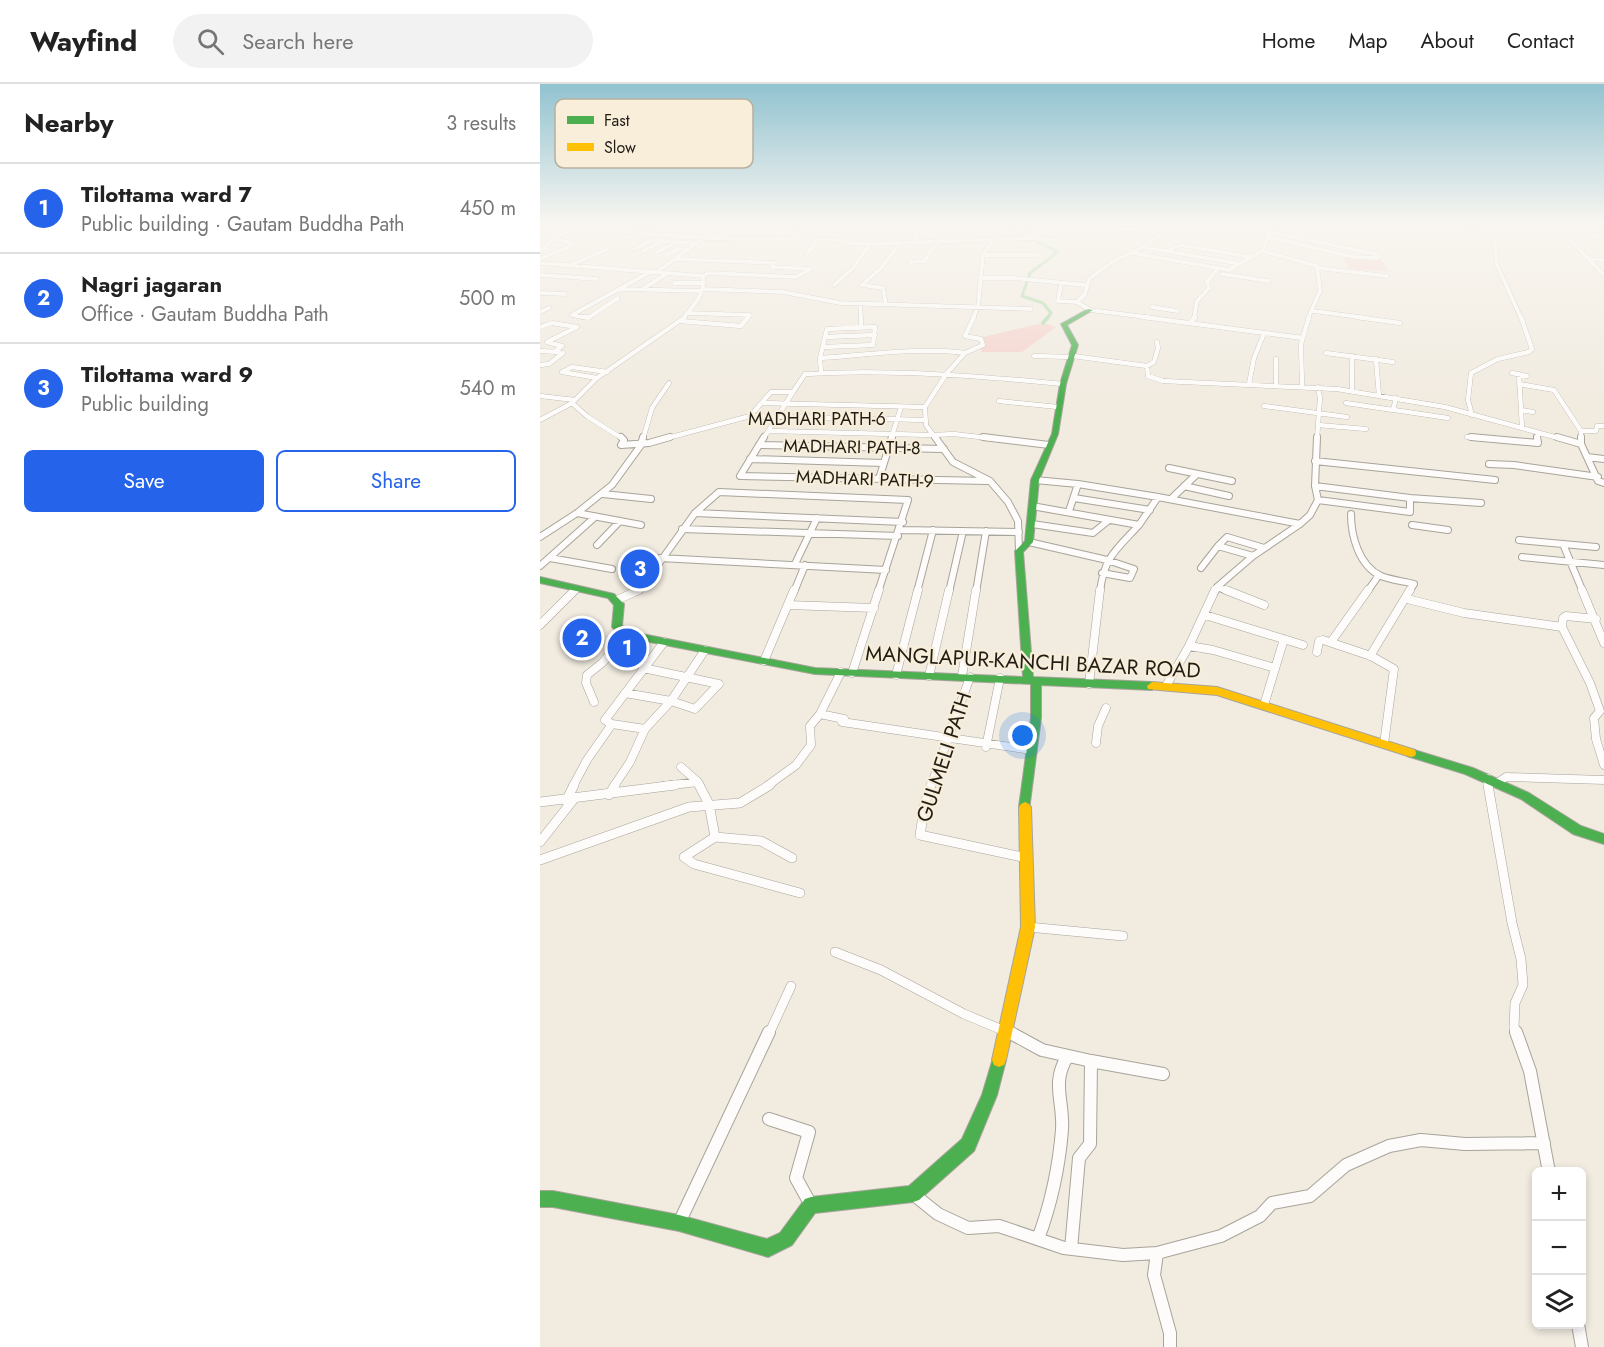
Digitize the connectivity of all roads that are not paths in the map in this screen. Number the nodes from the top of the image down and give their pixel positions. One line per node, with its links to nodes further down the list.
1 (633, 282): 17 (street)
2 (654, 282): 18 (street)
3 (703, 282): 16 (street)
4 (837, 282): 14 (street)
5 (865, 282): 25 (street)
6 (980, 282): 26 (street)
7 (1045, 282): 13 (street)
8 (1087, 282): 15 (street)
9 (1207, 282): 36 (street)
10 (1319, 282): 31 (street)
11 (1506, 282): 91 (street)
12 (674, 283): 16 (street); 19 (street)
13 (1061, 284): 15 (street); 23 (street)
14 (834, 285)
15 (1085, 285): 23 (street)
16 (702, 288): 19 (street); 24 (street); 33 (street)
17 (621, 289): 18 (street); 22 (street)
18 (641, 290): 19 (street)
19 (662, 290)
20 (540, 293): 21 (street)
21 (566, 294)
22 (607, 297): 22 (street)
23 (1077, 302): 29 (street)
24 (860, 304): 25 (street); 38 (street)
25 (886, 305): 26 (street)
26 (978, 307): 28 (street); 48 (street)
27 (549, 308): 32 (street)
28 (1030, 309)
29 (1090, 310): 34 (street); 51 (street)
30 (1177, 310): 34 (street)
31 (1312, 311): 37 (street); 43 (street)
32 (540, 312)
33 (689, 313): 35 (street); 35 (street)
34 (1140, 315): 36 (street)
35 (680, 321): 59 (street)
36 (1191, 322): 43 (street)
37 (1400, 323)
38 (861, 327): 40 (street); 42 (street)
39 (540, 330): 47 (street)
40 (875, 335): 42 (street); 45 (street)
41 (1263, 336): 68 (street)
42 (825, 337): 45 (street)
43 (1303, 338): 71 (street)
44 (1157, 342): 58 (street)
45 (823, 348): 53 (street)
46 (540, 351): 47 (street)
47 (554, 352): 57 (street)
48 (965, 353): 53 (street); 61 (street)
49 (1326, 353): 52 (street)
50 (1034, 356): 51 (street)
51 (1072, 356): 58 (street); 67 (street)
52 (1352, 356): 55 (street); 73 (street)
53 (820, 358): 60 (street)
54 (1276, 359): 70 (street)
55 (1376, 359): 56 (street); 76 (street)
56 (1393, 362)
57 (540, 365)
58 (1147, 366): 68 (street)
59 (607, 372): 65 (street); 65 (street)
60 (821, 373): 61 (street); 74 (street)
61 (947, 373): 67 (street); 85 (street)
62 (1512, 373): 63 (street)
63 (1519, 374): 64 (street); 69 (street)
64 (1527, 376)
65 (600, 378): 78 (street)
66 (669, 383): 110 (street)
67 (1062, 384): 86 (street)
68 (1249, 384): 70 (street)
69 (1519, 384): 88 (street); 103 (street)
70 (1276, 385): 71 (street)
71 (1302, 386): 72 (street)
72 (1318, 387): 73 (street); 90 (street)
73 (1352, 391): 76 (street)
74 (793, 392): 81 (street); 82 (street)
75 (540, 396): 78 (street)
76 (1379, 396): 77 (street)
77 (1396, 398): 87 (street); 91 (street)
78 (573, 401): 96 (street); 110 (street)
79 (999, 401): 86 (street)
80 (1346, 403): 87 (street)
81 (761, 404): 82 (street); 92 (street)
82 (785, 404): 84 (street); 93 (street)
83 (1264, 406): 90 (street)
84 (902, 407): 85 (street); 97 (street)
85 (925, 407): 98 (street)
86 (1058, 407): 111 (street)
87 (1395, 410): 95 (street)
88 (1521, 410): 89 (street); 101 (street)
89 (1533, 412)
90 (1319, 414): 94 (street); 99 (street)
91 (1472, 415): 101 (street)
92 (750, 416): 93 (street, MADHARI PATH-6); 110 (street, MADHARI PATH-6)
93 (777, 417): 97 (street, MADHARI PATH-6); 104 (street)
94 (1347, 417)
95 (1448, 418)
96 (540, 420)
97 (898, 420): 98 (street, MADHARI PATH-6); 106 (street)
98 (926, 420): 107 (street)
99 (1318, 425): 102 (street); 118 (street)
100 (1604, 426): 103 (street)
101 (1522, 427): 105 (street)
102 (1366, 429)
103 (1581, 430): 109 (street)
104 (769, 431): 106 (street); 112 (street)
105 (1537, 432): 108 (street); 109 (street)
106 (893, 434): 107 (street); 113 (street)
107 (932, 435): 111 (street); 114 (street)
108 (1467, 437)
109 (1581, 444): 115 (street)
110 (641, 445): 133 (street)
111 (1049, 445): 125 (street)
112 (759, 446): 113 (street, MADHARI PATH-8); 116 (street)
113 (889, 448): 114 (street, MADHARI PATH-8); 119 (street)
114 (944, 449): 127 (street)
115 (1587, 457): 117 (street); 123 (street)
116 (750, 459): 119 (street); 124 (street, MADHARI PATH-9)
117 (1604, 459)
118 (1315, 462): 126 (street); 132 (street)
119 (883, 463): 124 (street)
120 (1489, 464): 123 (street)
121 (1169, 468): 122 (street)
122 (1197, 474): 128 (street); 131 (street)
123 (1598, 477): 129 (street)
124 (879, 479): 127 (street, MADHARI PATH-9)
125 (1035, 480): 130 (street); 142 (street)
126 (1495, 480)
127 (990, 481): 163 (street)
128 (1232, 481)
129 (1604, 483)
130 (1078, 484): 135 (street); 136 (street)
131 (1184, 486): 134 (street); 137 (street)
132 (1315, 486): 138 (street); 140 (street)
133 (603, 494): 139 (street); 146 (street)
134 (1229, 496)
135 (1158, 497): 137 (street); 143 (street)
136 (1074, 498): 143 (street); 144 (street)
137 (1172, 498): 155 (street)
138 (1410, 498): 141 (street); 145 (street)
139 (651, 499)
140 (1318, 500): 145 (street); 155 (street)
141 (1481, 503)
142 (1032, 506): 144 (street); 154 (street)
143 (1150, 510): 157 (street)
144 (1069, 511): 151 (street)
145 (1410, 512): 160 (street)
146 (577, 513): 149 (street); 166 (street)
147 (695, 513): 150 (street); 153 (street); 158 (street)
148 (1351, 514): 189 (street)
149 (595, 517): 152 (street); 177 (street)
150 (817, 518): 153 (street); 164 (street)
151 (1109, 520): 154 (street); 157 (street)
152 (620, 521): 156 (street); 170 (street)
153 (903, 522): 165 (street)
154 (1032, 524): 168 (street)
155 (1300, 524): 173 (street)
156 (641, 525)
157 (1139, 525): 179 (street)
158 (682, 529): 164 (street); 178 (street)
159 (933, 530): 161 (street); 165 (street); 216 (street)
160 (1448, 530)
161 (963, 531): 162 (street); 217 (street)
162 (986, 531): 163 (street); 218 (street, GULMELI PATH)
163 (1018, 531): 174 (street)
164 (811, 533): 165 (street); 181 (street)
165 (899, 533): 187 (street)
166 (540, 537)
167 (1519, 540): 169 (street)
168 (1029, 542): 174 (street); 179 (street)
169 (1563, 544): 172 (street); 180 (street)
170 (597, 545)
171 (1218, 546): 173 (street); 175 (street); 185 (street)
172 (1596, 547)
173 (1264, 548): 175 (street)
174 (1019, 551): 221 (street)
175 (1253, 556): 191 (street)
176 (1522, 557): 180 (street)
177 (550, 558): 183 (street); 186 (street)
178 (660, 558): 181 (street); 194 (street)
179 (1107, 560): 188 (street); 188 (street)
180 (1570, 562): 182 (street); 199 (street)
181 (795, 564): 184 (street)
182 (1604, 565)
183 (540, 566)
184 (805, 566): 187 (street); 195 (street)
185 (1201, 568)
186 (612, 569)
187 (886, 570): 197 (street)
188 (1102, 573): 222 (street)
189 (1379, 575): 193 (street); 205 (street)
190 (540, 580): 192 (street)
191 (1218, 587): 196 (street); 198 (street)
192 (576, 589): 194 (street); 200 (street)
193 (1407, 598): 201 (street); 211 (street)
194 (617, 600): 202 (street)
195 (788, 605): 197 (street); 212 (street)
196 (1264, 606)
197 (874, 608): 215 (street)
198 (1205, 615): 203 (street); 208 (street)
199 (1596, 619): 201 (street); 206 (street)
200 (540, 625)
201 (1562, 627): 237 (street)
202 (628, 634): 204 (street, MANGLAPUR-KANCHI BAZAR ROAD); 226 (street)
203 (1284, 639): 207 (street); 214 (street)
204 (664, 642): 209 (street, MANGLAPUR-KANCHI BAZAR ROAD); 213 (street)
205 (1331, 642): 210 (street); 211 (street)
206 (1604, 643)
207 (1303, 645)
208 (1189, 646): 214 (street); 223 (street)
209 (705, 650): 212 (street, MANGLAPUR-KANCHI BAZAR ROAD); 219 (street)
210 (1317, 652)
211 (1370, 656): 234 (street)
212 (764, 661): 215 (street, MANGLAPUR-KANCHI BAZAR ROAD)
213 (643, 668): 219 (street); 224 (street)
214 (1275, 668): 227 (street)
215 (847, 673): 216 (street, MANGLAPUR-KANCHI BAZAR ROAD); 229 (street)
216 (896, 675): 217 (street, MANGLAPUR-KANCHI BAZAR ROAD)
217 (929, 676): 218 (street, MANGLAPUR-KANCHI BAZAR ROAD)
218 (966, 676): 220 (street, MANGLAPUR-KANCHI BAZAR ROAD); 232 (street, GULMELI PATH)
219 (687, 677): 225 (street); 225 (street)
220 (1000, 678): 221 (street, MANGLAPUR-KANCHI BAZAR ROAD); 235 (street)
221 (1032, 681): 222 (street, MANGLAPUR-KANCHI BAZAR ROAD); 236 (street)
222 (1089, 684): 223 (street, MANGLAPUR-KANCHI BAZAR ROAD)
223 (1166, 686): 227 (street, MANGLAPUR-KANCHI BAZAR ROAD)
224 (625, 693): 225 (street); 230 (street)
225 (671, 701): 231 (street)
226 (594, 702)
227 (1264, 705): 234 (street, MANGLAPUR-KANCHI BAZAR ROAD)
228 (1106, 708): 233 (street)
229 (819, 714): 232 (street); 245 (street)
230 (612, 724): 231 (street); 243 (street)
231 (645, 729): 242 (street)
232 (947, 738): 235 (street); 250 (street, GULMELI PATH)
233 (1096, 743)
234 (1384, 744): 239 (street, MANGLAPUR-KANCHI BAZAR ROAD)
235 (986, 747): 236 (street)
236 (1031, 750): 250 (street)
237 (1604, 765)
238 (681, 767): 241 (street)
239 (1492, 780): 240 (street); 247 (street, MANGLAPUR-KANCHI BAZAR ROAD); 262 (street)
240 (1604, 780)
241 (698, 782): 242 (street); 245 (street)
242 (609, 795): 243 (street)
243 (569, 800): 244 (street); 248 (street)
244 (540, 802)
245 (709, 804): 246 (street); 251 (street)
246 (715, 837): 249 (street); 252 (street)
247 (1604, 839)
248 (540, 842)
249 (792, 858)
250 (1028, 858): 253 (street)
251 (540, 860)
252 (800, 893)
253 (1028, 927): 254 (street); 257 (street)
254 (1123, 936)
255 (835, 952): 257 (street)
256 (791, 986): 267 (street)
257 (1007, 1031): 258 (street); 264 (street)
258 (1067, 1057): 259 (street); 268 (street)
259 (1091, 1061): 260 (street); 269 (street)
260 (1163, 1074)
261 (769, 1119): 266 (street)
262 (1544, 1143): 263 (street); 270 (street)
263 (1548, 1167)
264 (913, 1194): 266 (street); 268 (street)
265 (540, 1200): 267 (street)
266 (811, 1205): 267 (street)
267 (679, 1223)
268 (1038, 1239): 269 (street)
269 (1071, 1249): 270 (street)
270 (1157, 1253): 272 (street)
271 (1579, 1329): 273 (street)
272 (1170, 1347)
273 (1582, 1347)

